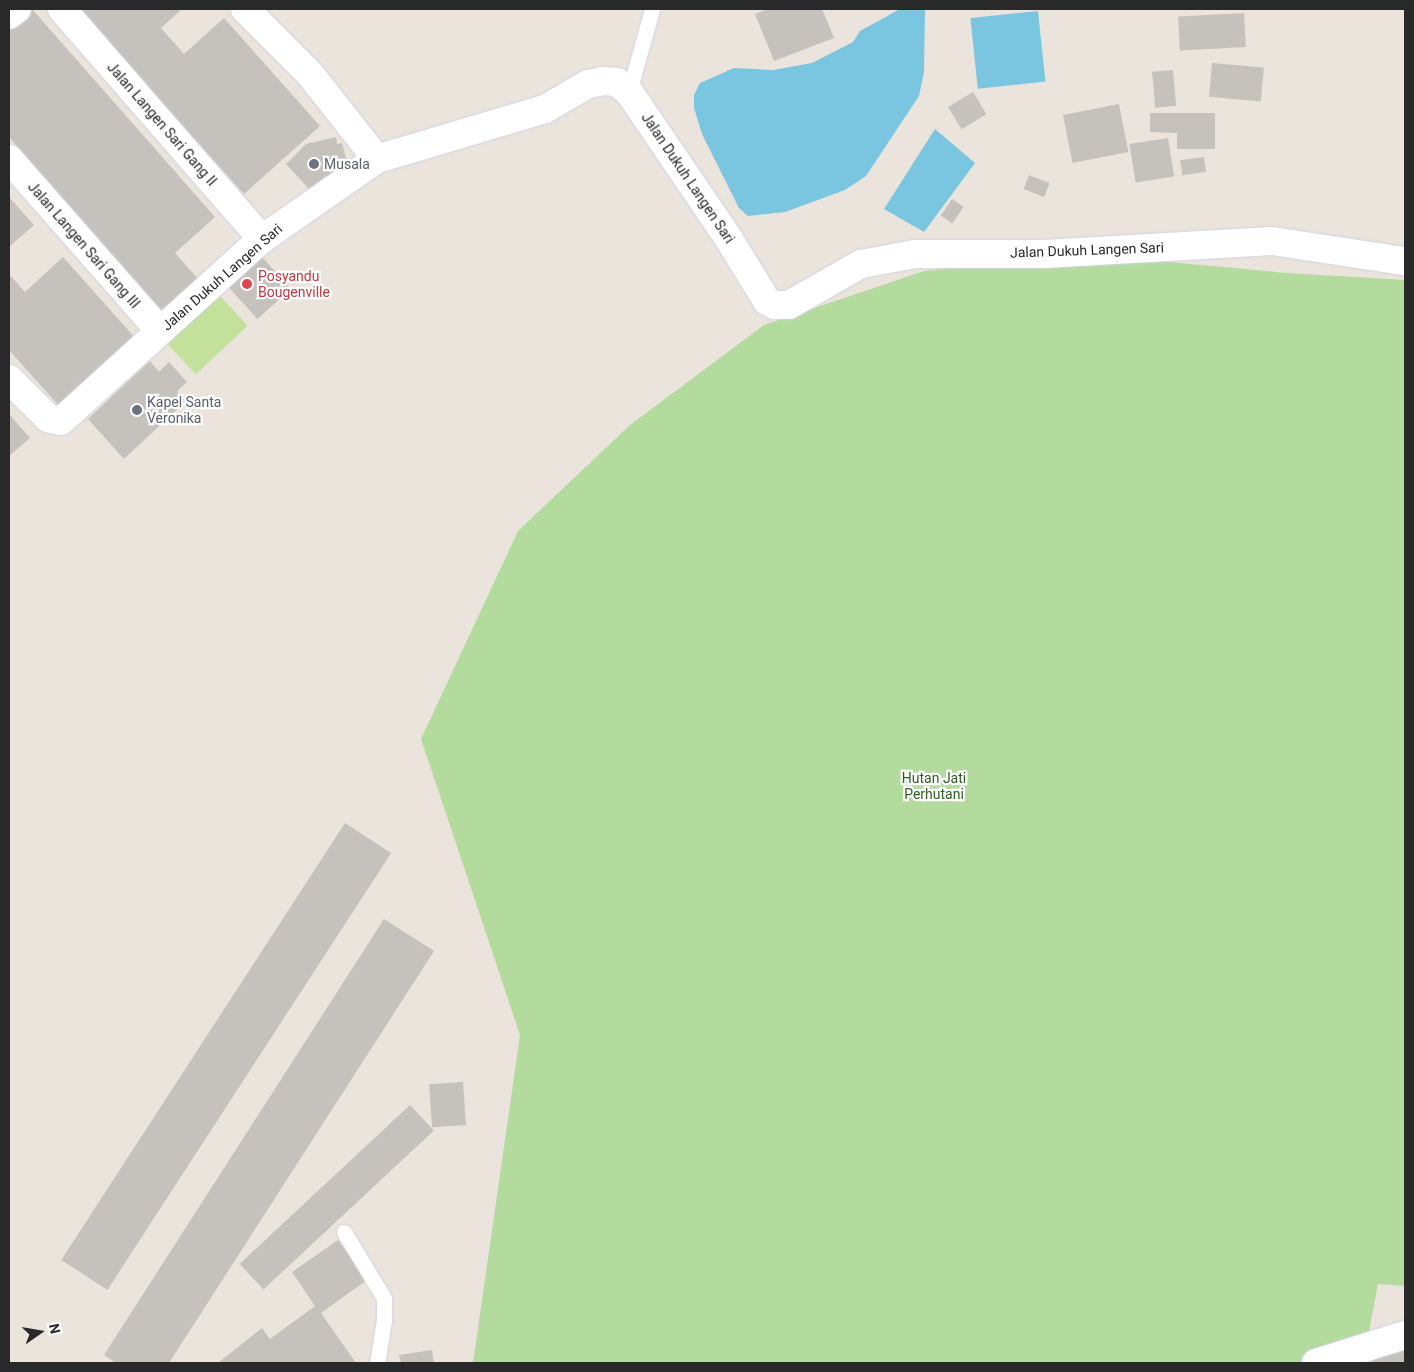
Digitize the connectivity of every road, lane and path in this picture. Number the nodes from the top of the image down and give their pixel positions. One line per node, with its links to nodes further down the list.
1 (18, 9): 5 (street)
2 (62, 9): 9 (street, Jalan Langen Sari Gang II)
3 (245, 9): 7 (street)
4 (652, 9): 6 (lane)
5 (9, 15)
6 (629, 92): 7 (street, Jalan Dukuh Langen Sari); 10 (street, Jalan Dukuh Langen Sari)
7 (377, 159): 9 (street, Jalan Dukuh Langen Sari)
8 (9, 160): 11 (street, Jalan Langen Sari Gang III)
9 (262, 239): 11 (street, Jalan Dukuh Langen Sari)
10 (1405, 261)
11 (160, 331): 12 (street, Jalan Dukuh Langen Sari)
12 (9, 379)
13 (344, 1232): 15 (lane)
14 (1396, 1338): 16 (street)
15 (377, 1363)
16 (1316, 1363)

